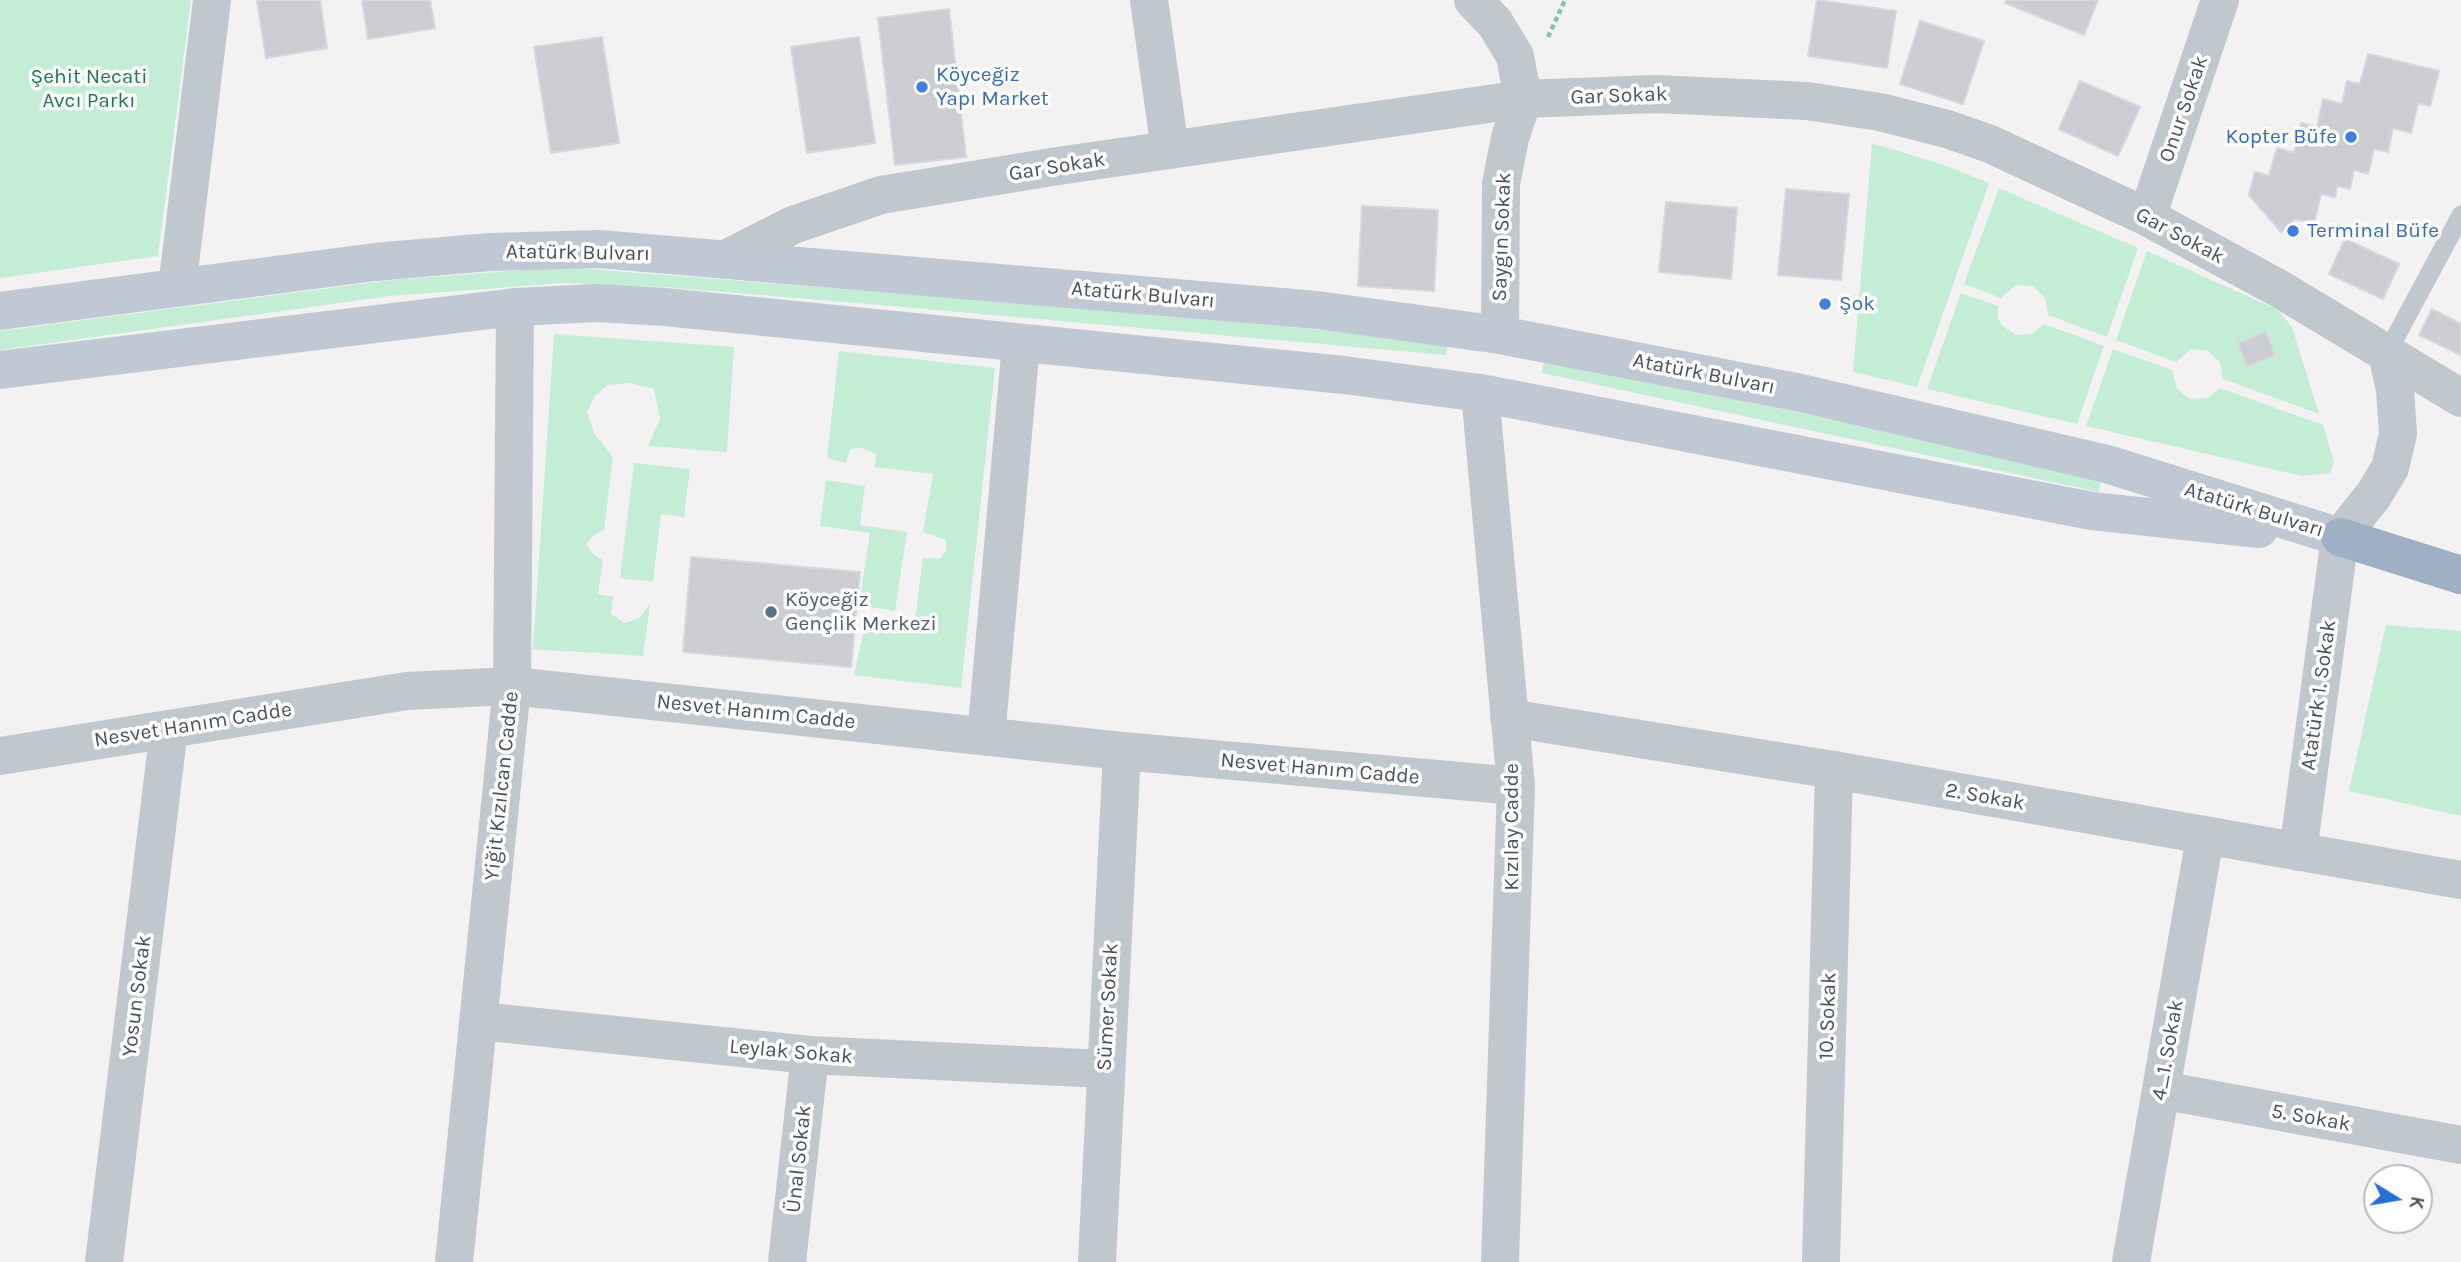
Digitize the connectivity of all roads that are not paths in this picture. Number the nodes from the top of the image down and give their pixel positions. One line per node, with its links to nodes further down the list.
1 (212, 0): 10 (street)
2 (1149, 0): 6 (street)
3 (1473, 0): 5 (street)
4 (2220, 0): 8 (street, Onur Sokak)
5 (1522, 99): 6 (street, Gar Sokak); 8 (street, Gar Sokak); 13 (street, Saygın Sokak)
6 (1170, 150): 9 (street, Gar Sokak)
7 (2461, 215): 15 (lane)
8 (2147, 217): 15 (street, Gar Sokak)
9 (726, 259): 10 (main road, Atatürk Bulvarı); 13 (main road, Atatürk Bulvarı)
10 (177, 288): 12 (main road, Atatürk Bulvarı)
11 (515, 307): 14 (main road, Atatürk Bulvarı); 16 (main road, Atatürk Bulvarı); 23 (street, Yiğit Kızılcan Cadde)
12 (0, 311)
13 (1500, 335): 19 (main road, Atatürk Bulvarı)
14 (1021, 344): 17 (main road, Atatürk Bulvarı); 26 (street)
15 (2388, 353): 18 (street, Gar Sokak); 19 (street)
16 (0, 370)
17 (1480, 393): 19 (main road, Atatürk Bulvarı); 24 (street, Kızılay Cadde)
18 (2461, 398)
19 (2340, 537): 20 (highway); 21 (highway); 22 (highway); 32 (street, Atatürk 1. Sokak)
20 (2461, 548)
21 (2461, 556)
22 (2461, 575)
23 (512, 686): 25 (street, Nesvet Hanım Cadde); 26 (street, Nesvet Hanım Cadde); 34 (street, Yiğit Kızılcan Cadde)
24 (1509, 718): 29 (street, 2. Sokak); 30 (street, Kızılay Cadde)
25 (169, 729): 28 (street, Nesvet Hanım Cadde); 39 (street, Yosun Sokak)
26 (986, 737): 27 (street, Nesvet Hanım Cadde)
27 (1122, 751): 30 (street, Nesvet Hanım Cadde); 36 (street, Sümer Sokak)
28 (0, 756)
29 (1835, 770): 31 (street, 2. Sokak); 44 (street, 10. Sokak)
30 (1516, 786): 43 (street, Kızılay Cadde)
31 (2205, 837): 32 (street, 2. Sokak); 37 (street, 4_1. Sokak)
32 (2298, 852): 33 (street, 2. Sokak)
33 (2461, 880)
34 (479, 1021): 35 (street, Leylak Sokak); 40 (street, Yiğit Kızılcan Cadde)
35 (810, 1055): 36 (street, Leylak Sokak); 41 (street, Ünal Sokak)
36 (1105, 1069): 42 (street, Sümer Sokak)
37 (2161, 1090): 38 (street, 5. Sokak); 45 (street, 4_1. Sokak)
38 (2461, 1145)
39 (104, 1262)
40 (454, 1262)
41 (787, 1262)
42 (1097, 1262)
43 (1500, 1262)
44 (1821, 1262)
45 (2131, 1262)

